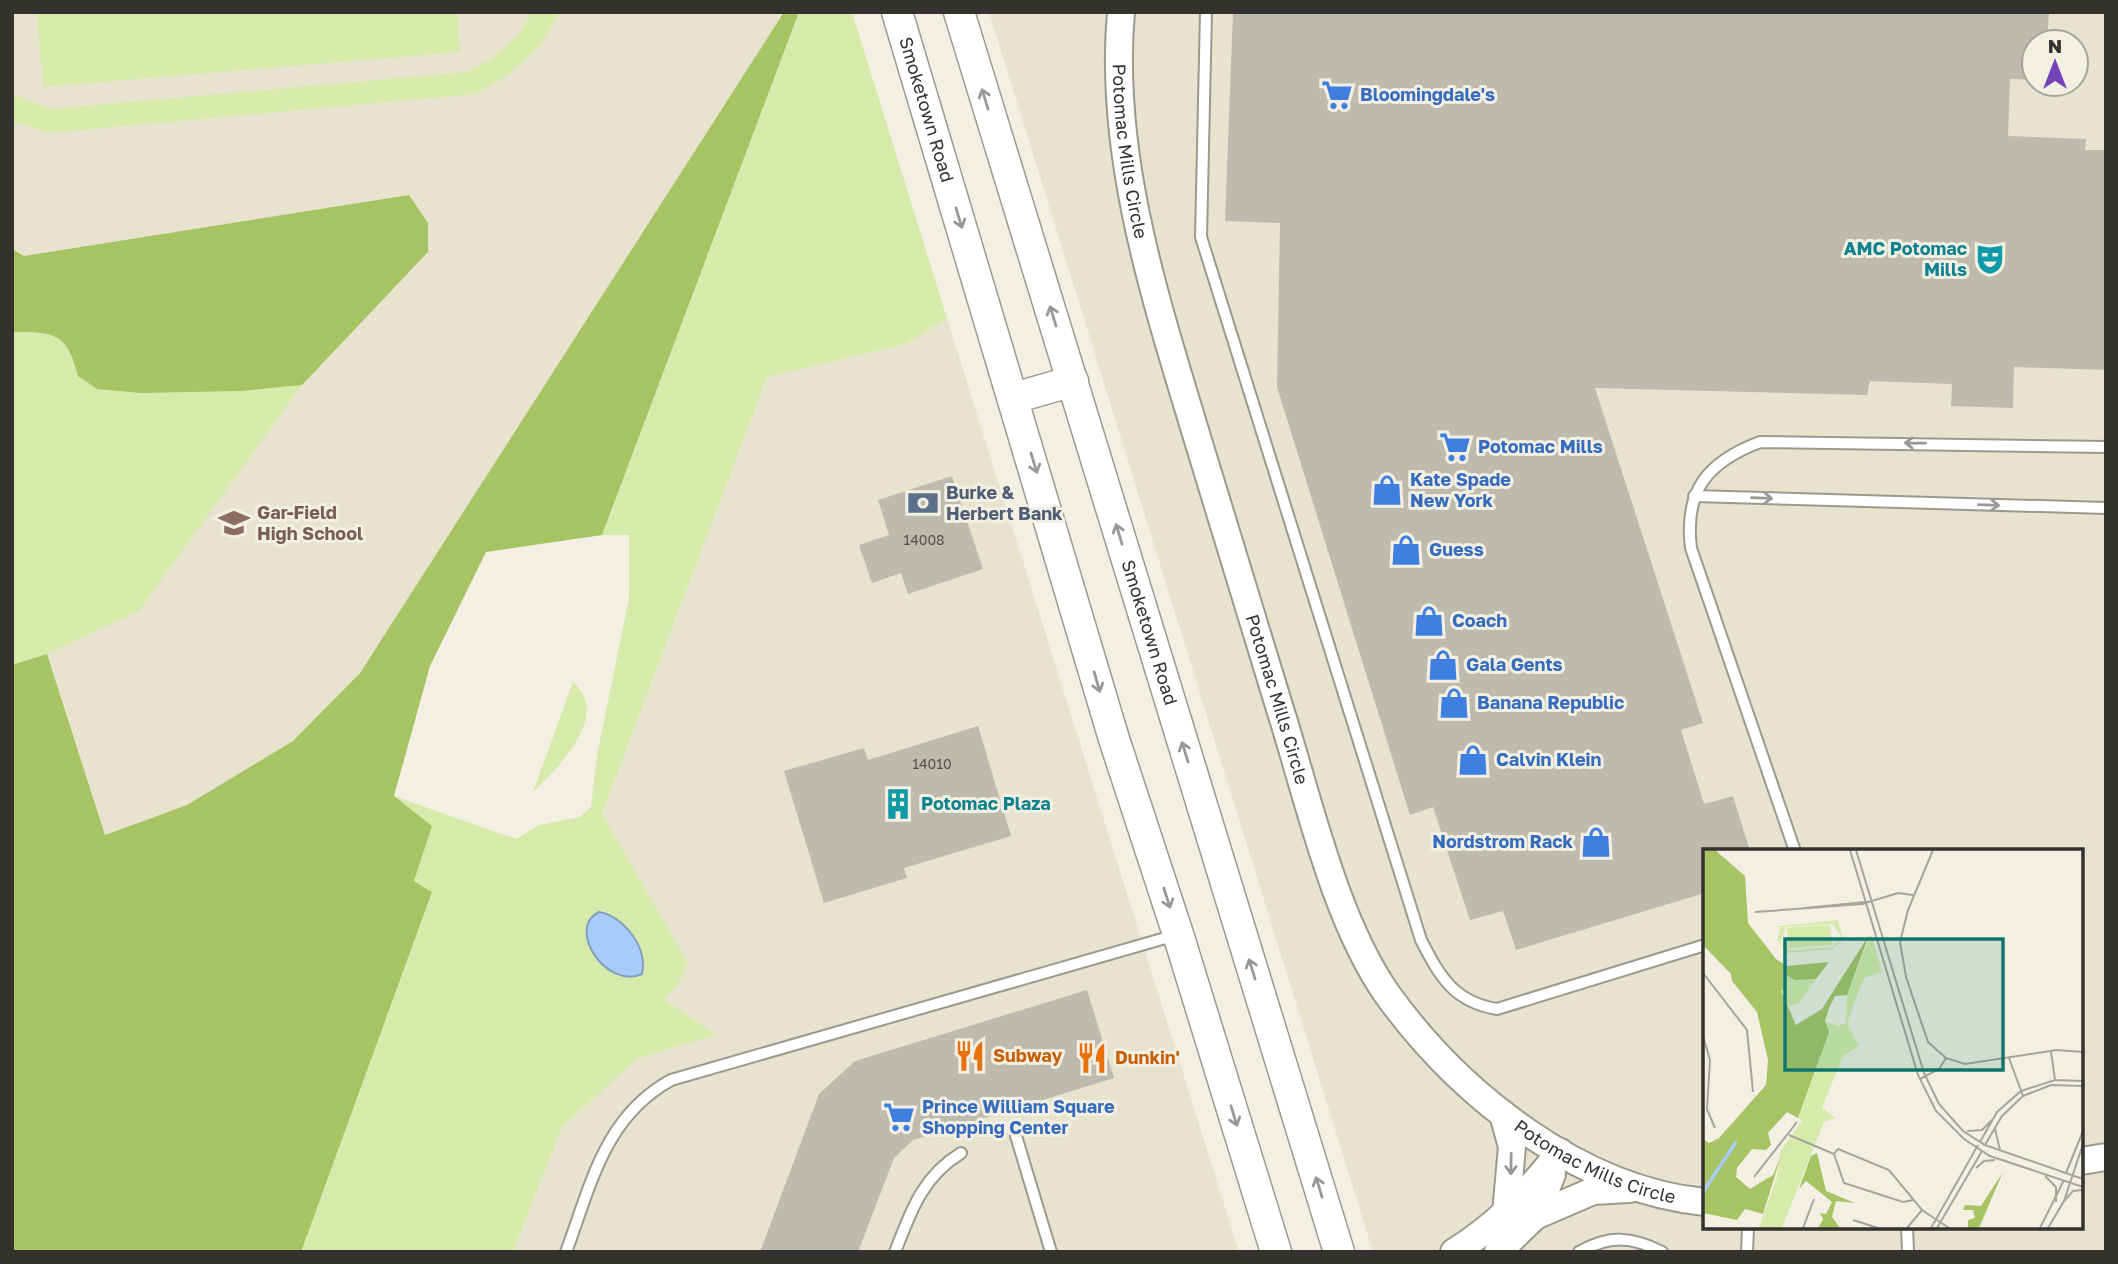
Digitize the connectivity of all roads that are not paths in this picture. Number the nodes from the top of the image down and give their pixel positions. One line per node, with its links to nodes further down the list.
1 (897, 12): 6 (main road, Smoketown Road, one-way to 6)
2 (959, 12): 5 (main road, Smoketown Road, one-way to 2)
3 (1121, 12): 13 (street, Potomac Mills Circle)
4 (1206, 12): 12 (lane)
5 (1073, 381): 6 (main road); 29 (main road, Smoketown Road, one-way to 5)
6 (1014, 398): 11 (main road, Smoketown Road, one-way to 11)
7 (2106, 447): 8 (lane, one-way to 8)
8 (1694, 496): 9 (lane, one-way to 9); 10 (lane)
9 (2106, 508)
10 (1794, 849)
11 (1178, 934): 25 (lane); 28 (main road, Smoketown Road, one-way to 28)
12 (1703, 946)
13 (1503, 1114): 15 (street, Potomac Mills Circle); 21 (street, one-way to 21)
14 (1016, 1136): 27 (lane)
15 (1560, 1152): 19 (street, Potomac Mills Circle); 21 (street); 22 (street)
16 (961, 1153): 26 (lane)
17 (2106, 1157): 18 (street)
18 (2083, 1161)
19 (1644, 1190): 20 (street, Potomac Mills Circle); 22 (street)
20 (1703, 1202)
21 (1506, 1213): 30 (street)
22 (1535, 1216): 31 (street)
23 (1748, 1229): 34 (lane)
24 (1907, 1229): 35 (lane)
25 (566, 1252)
26 (895, 1252)
27 (1051, 1252)
28 (1276, 1252)
29 (1339, 1252)
30 (1454, 1252)
31 (1499, 1252)
32 (1579, 1252): 33 (lane)
33 (1662, 1252)
34 (1747, 1252)
35 (1908, 1252)

